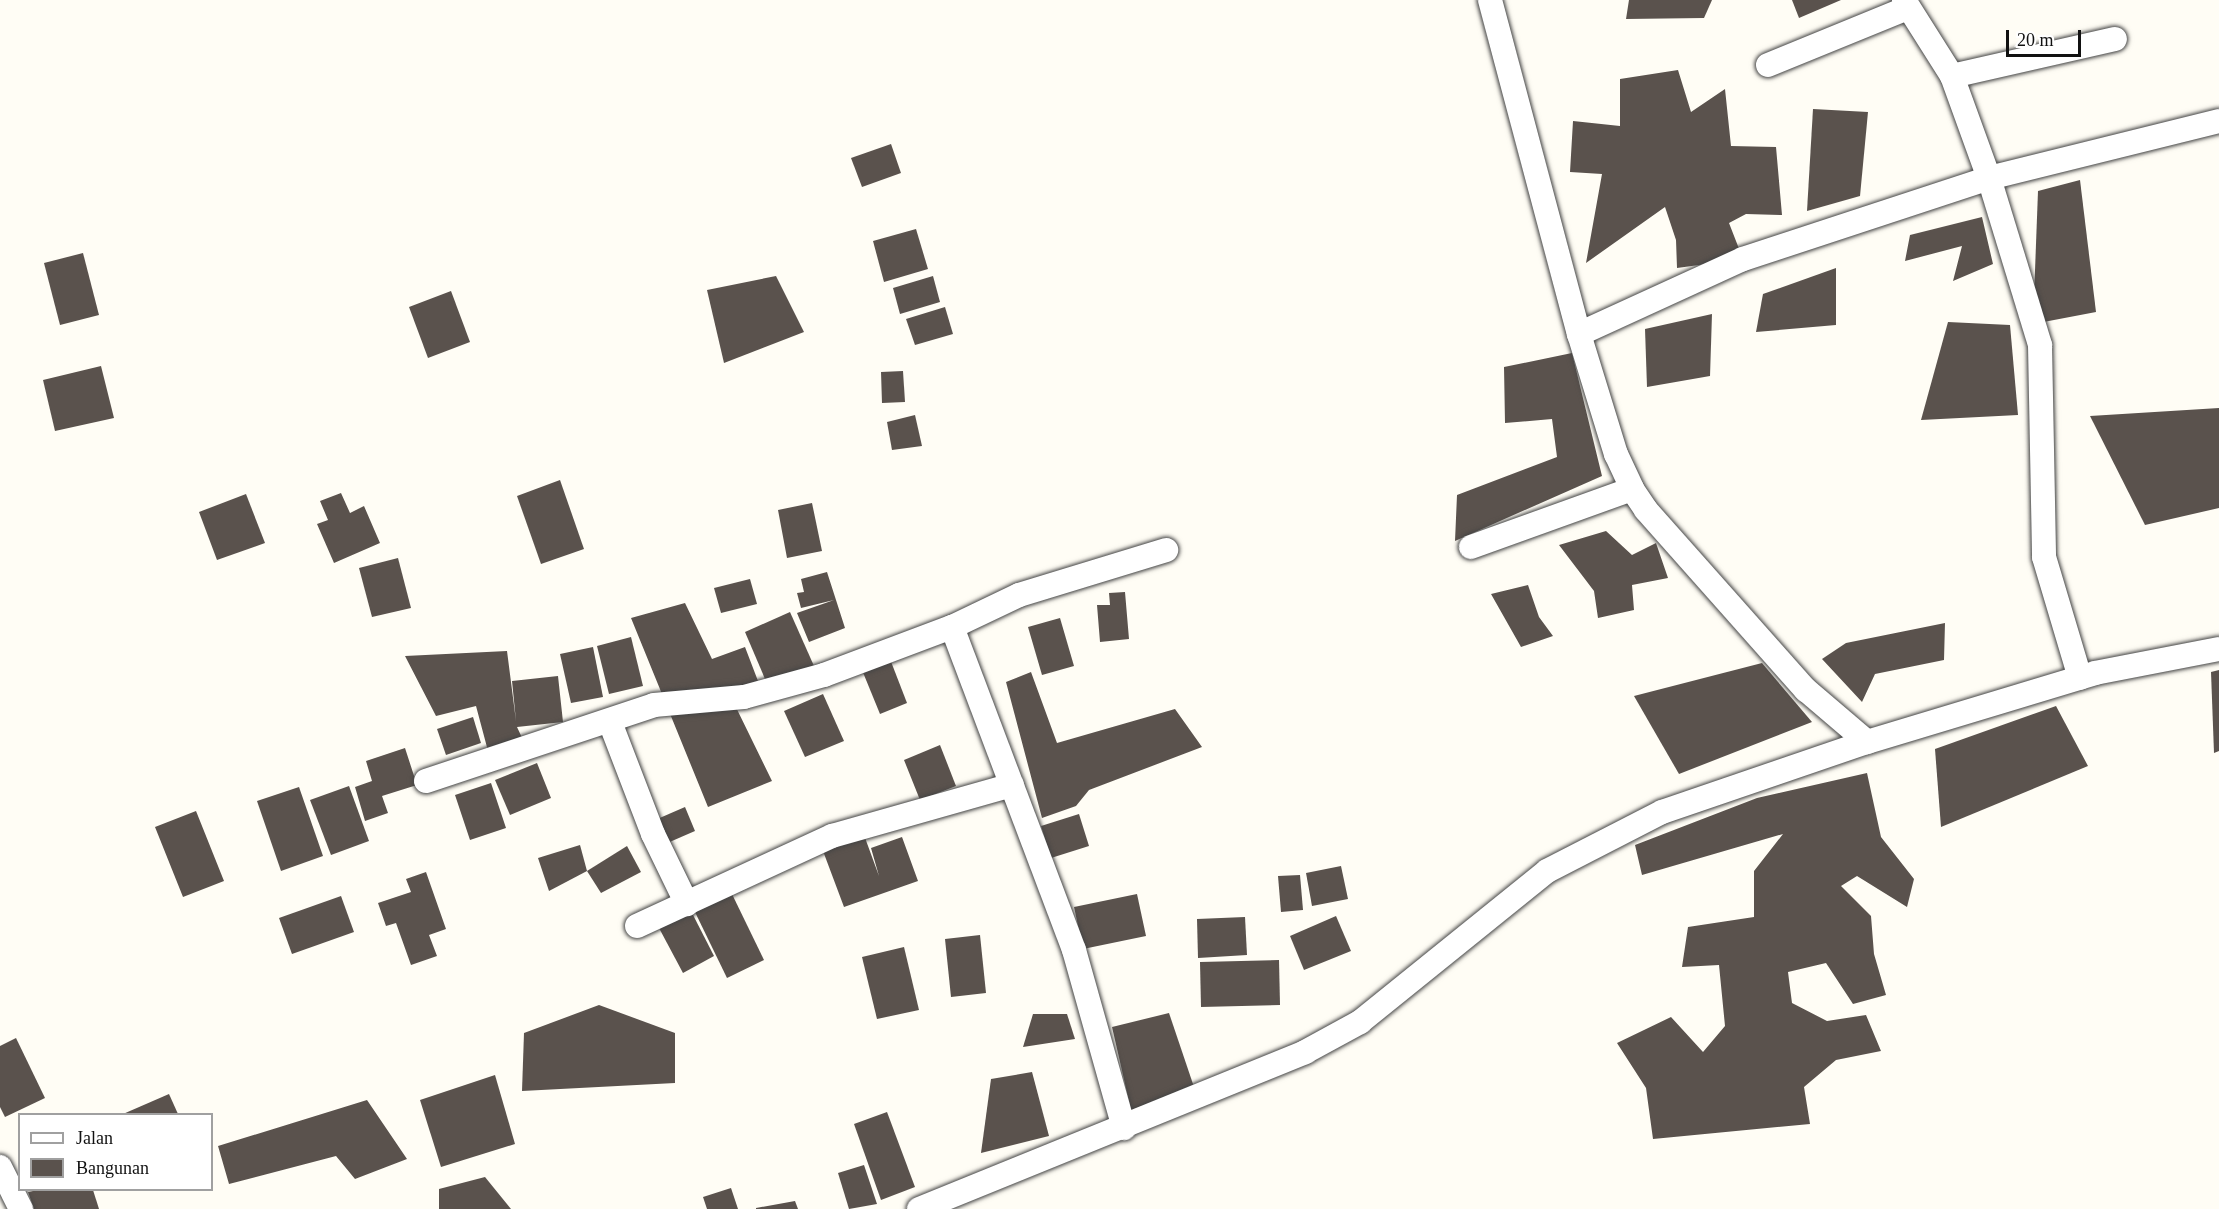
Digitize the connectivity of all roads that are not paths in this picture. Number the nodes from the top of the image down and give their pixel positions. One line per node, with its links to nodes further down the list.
1 (1490, 0): 8 (street)
2 (1906, 4): 4 (street); 5 (street)
3 (2115, 39): 5 (street)
4 (1768, 65)
5 (1952, 76): 7 (street)
6 (2219, 121): 7 (street)
7 (1989, 178): 8 (street); 14 (street)
8 (1579, 334): 9 (street)
9 (1632, 489): 10 (street); 16 (street)
10 (1471, 547)
11 (1166, 550): 12 (street)
12 (952, 627): 15 (street); 18 (street)
13 (2219, 649): 14 (street)
14 (2080, 678): 16 (street)
15 (610, 722): 17 (street); 19 (street)
16 (1867, 742): 21 (street)
17 (426, 781)
18 (1012, 784): 19 (street); 21 (street)
19 (687, 904): 20 (street)
20 (637, 927)
21 (1124, 1128): 24 (street)
22 (0, 1167): 23 (street)
23 (21, 1209)
24 (919, 1209)

